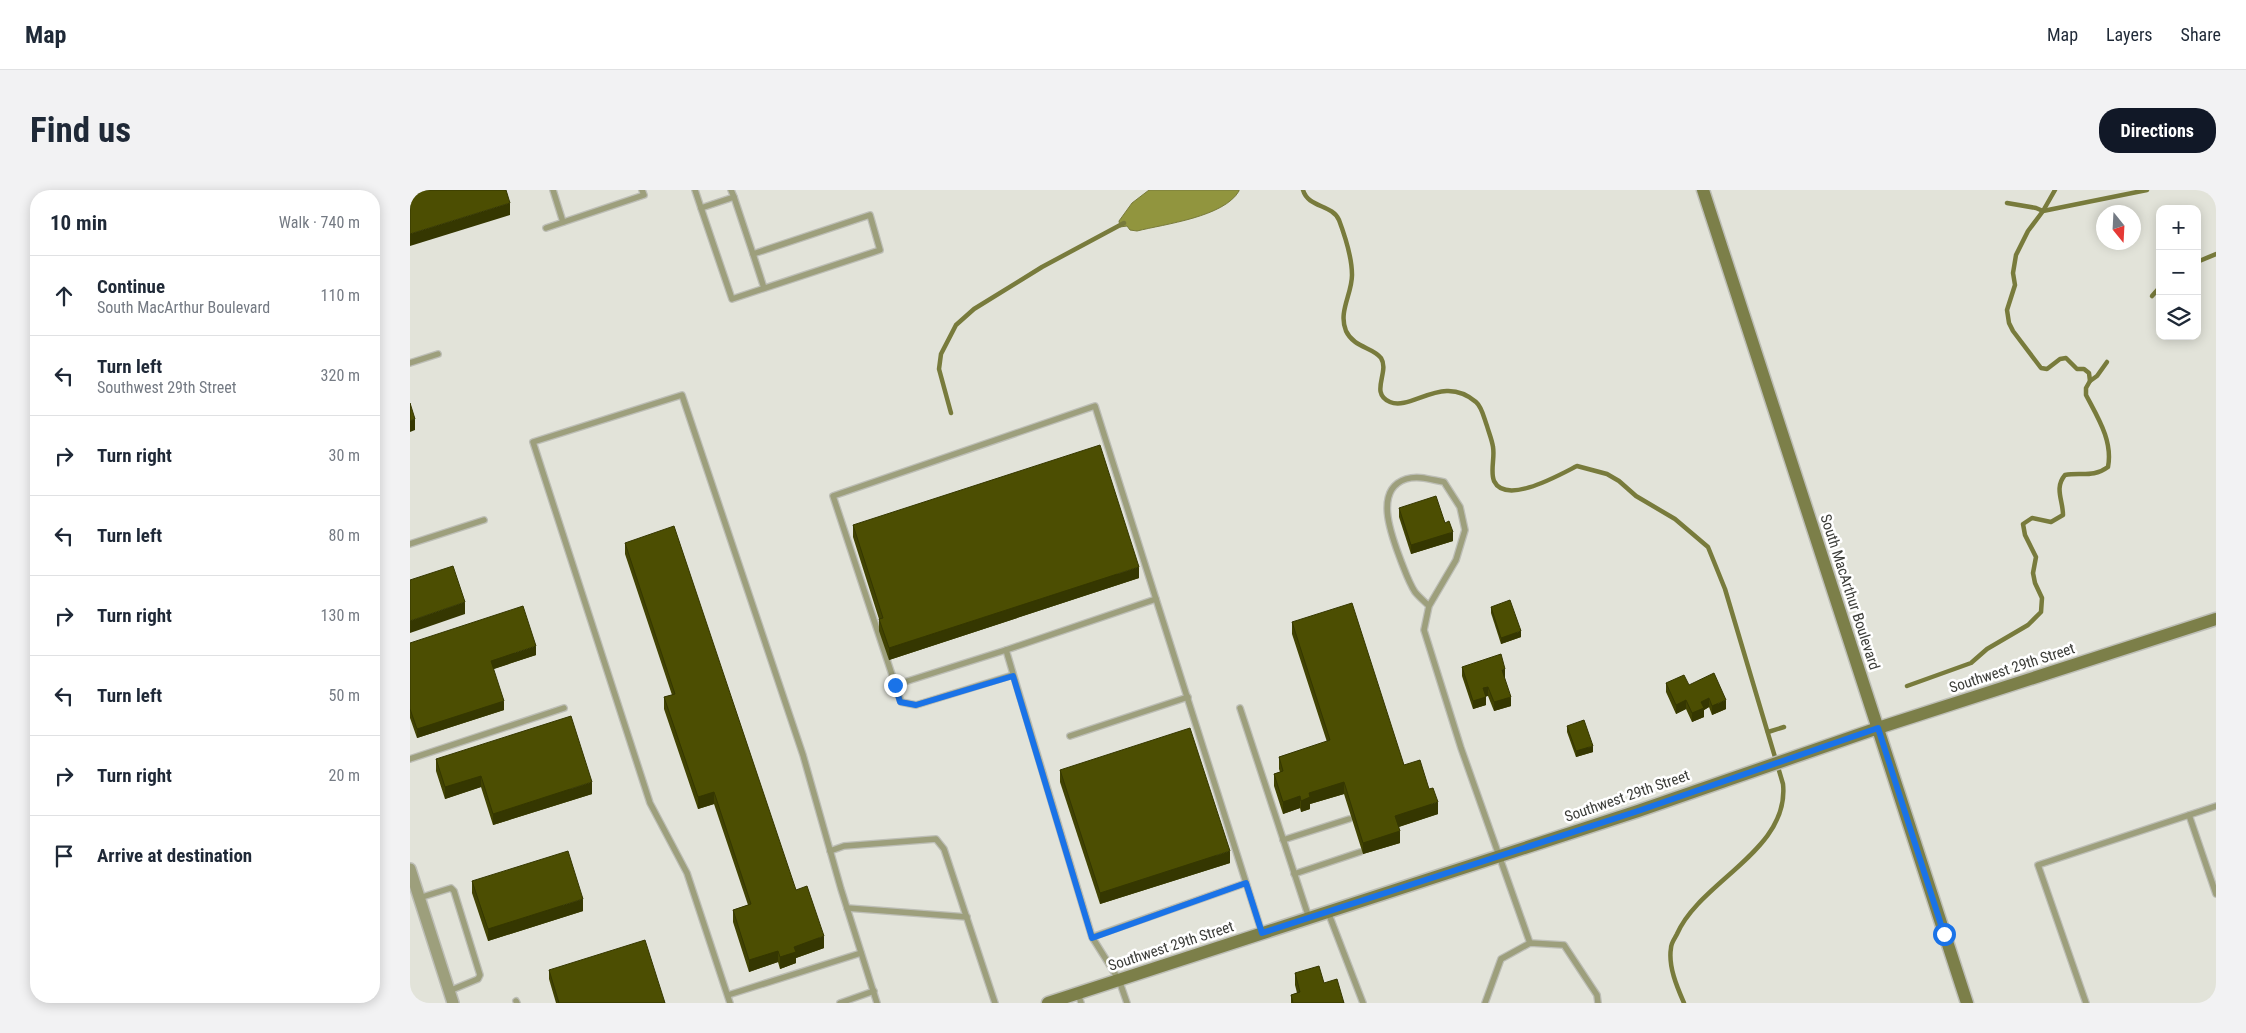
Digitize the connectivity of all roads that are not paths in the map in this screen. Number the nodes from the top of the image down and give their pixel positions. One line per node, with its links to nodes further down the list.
1 (553, 190): 8 (lane)
2 (642, 190): 8 (lane)
3 (695, 190): 7 (lane)
4 (731, 190): 6 (lane)
5 (1703, 190): 25 (street, South MacArthur Boulevard)
6 (734, 197): 7 (lane); 10 (lane)
7 (701, 208): 11 (lane)
8 (563, 222): 9 (lane)
9 (546, 228)
10 (753, 254): 11 (lane); 11 (lane)
11 (764, 288)
12 (438, 354): 13 (lane)
13 (410, 363)
14 (484, 520): 15 (lane)
15 (410, 544)
16 (1156, 599): 19 (lane); 21 (lane); 22 (lane)
17 (1429, 606): 17 (lane); 34 (lane)
18 (2216, 619): 25 (street, Southwest 29th Street)
19 (1006, 650): 20 (lane); 21 (lane)
20 (1013, 676): 21 (lane); 45 (lane)
21 (895, 685)
22 (1188, 697): 26 (lane); 37 (lane)
23 (564, 708): 27 (lane)
24 (1240, 708): 31 (lane)
25 (1878, 728): 34 (street, Southwest 29th Street); 63 (street, South MacArthur Boulevard)
26 (1070, 736)
27 (411, 757)
28 (2216, 806): 29 (lane)
29 (2189, 815): 38 (lane); 64 (lane)
30 (1349, 818): 31 (lane)
31 (1283, 840): 36 (lane)
32 (830, 851): 40 (lane); 42 (lane); 51 (lane)
33 (1360, 852): 36 (lane)
34 (1499, 856): 41 (street, Southwest 29th Street); 46 (lane)
35 (410, 869): 39 (street)
36 (1294, 874): 43 (lane)
37 (1246, 883): 44 (lane); 45 (lane)
38 (2216, 894)
39 (419, 898): 49 (street); 49 (lane)
40 (847, 908): 42 (lane); 47 (lane)
41 (1328, 912): 43 (street, Southwest 29th Street); 60 (lane)
42 (966, 917): 57 (lane)
43 (1309, 918): 44 (street, Southwest 29th Street)
44 (1262, 933): 48 (street, Southwest 29th Street)
45 (1092, 938): 48 (lane)
46 (1530, 943): 61 (lane); 62 (lane)
47 (862, 953): 50 (lane); 51 (lane)
48 (1119, 980): 52 (street, Southwest 29th Street); 59 (lane)
49 (449, 991): 53 (street)
50 (874, 992): 55 (lane); 56 (lane)
51 (728, 996): 54 (lane)
52 (1080, 998): 58 (street, Southwest 29th Street)
53 (452, 1003)
54 (730, 1003)
55 (840, 1003)
56 (878, 1003)
57 (995, 1003)
58 (1048, 1003)
59 (1126, 1003)
60 (1363, 1003)
61 (1485, 1003)
62 (1598, 1003)
63 (1967, 1003)
64 (2086, 1003)

